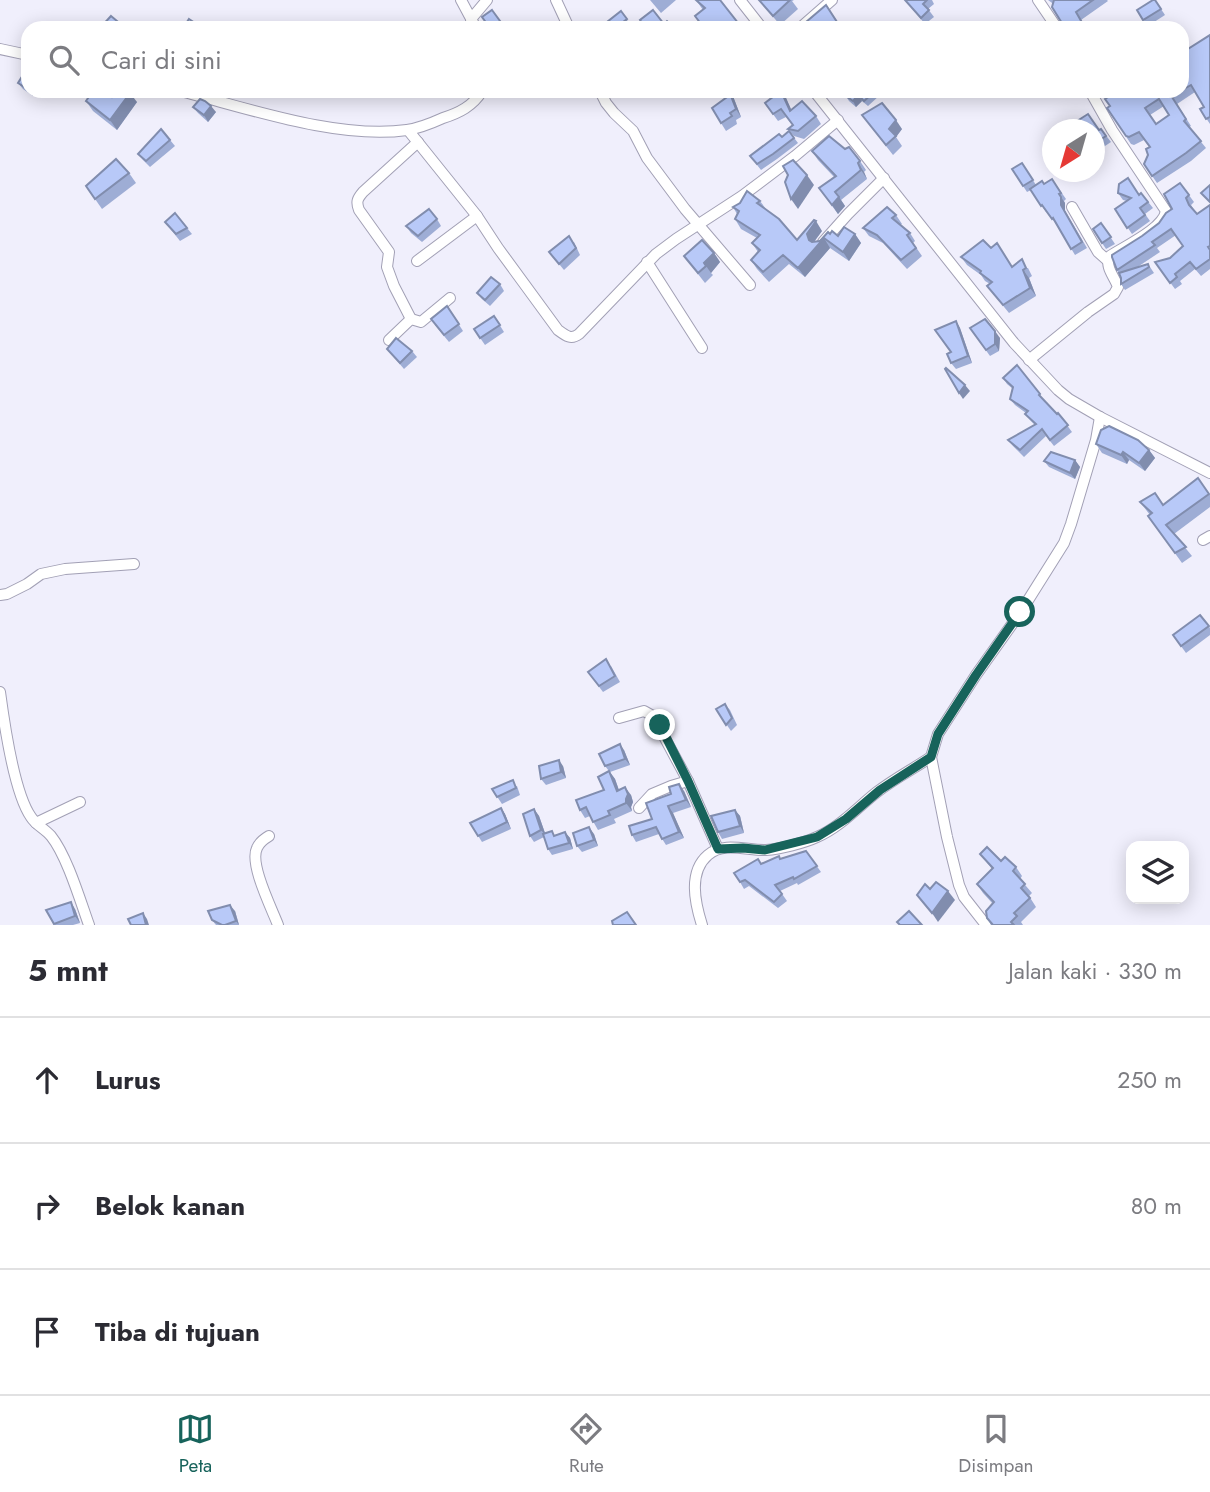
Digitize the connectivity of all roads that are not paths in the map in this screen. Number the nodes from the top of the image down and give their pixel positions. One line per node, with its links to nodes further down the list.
1 (461, 0): 7 (street)
2 (487, 0): 8 (street)
3 (556, 0): 9 (street)
4 (740, 0): 10 (street)
5 (832, 0): 11 (street)
6 (1038, 0): 12 (street)
7 (472, 21)
8 (475, 21)
9 (566, 21)
10 (756, 21)
11 (808, 21)
12 (1052, 21)
13 (0, 49): 14 (street)
14 (21, 54)
15 (209, 98): 21 (street)
16 (477, 98): 21 (street)
17 (604, 98): 26 (street)
18 (820, 98): 20 (street)
19 (1094, 98): 28 (street)
20 (838, 120): 23 (street); 26 (street)
21 (408, 130): 22 (street)
22 (418, 142): 25 (street); 33 (street)
23 (884, 178): 27 (street); 36 (street)
24 (1072, 207): 28 (street)
25 (477, 216): 29 (street); 30 (street)
26 (697, 225): 30 (street); 31 (street)
27 (821, 244)
28 (1107, 260): 36 (street)
29 (417, 261)
30 (647, 262): 35 (street)
31 (750, 285)
32 (450, 298): 33 (street)
33 (411, 319): 34 (street)
34 (389, 340)
35 (702, 348)
36 (1029, 360): 37 (street)
37 (1100, 417): 38 (street); 43 (street)
38 (1210, 473)
39 (134, 564): 40 (street)
40 (0, 595)
41 (0, 692): 47 (street)
42 (619, 718): 44 (street)
43 (931, 757): 49 (street); 53 (street)
44 (688, 781): 46 (street); 49 (street)
45 (80, 802): 47 (street)
46 (639, 808)
47 (36, 823): 50 (street)
48 (269, 836): 51 (street)
49 (718, 849): 52 (street)
50 (89, 925)
51 (278, 925)
52 (702, 925)
53 (986, 925)

